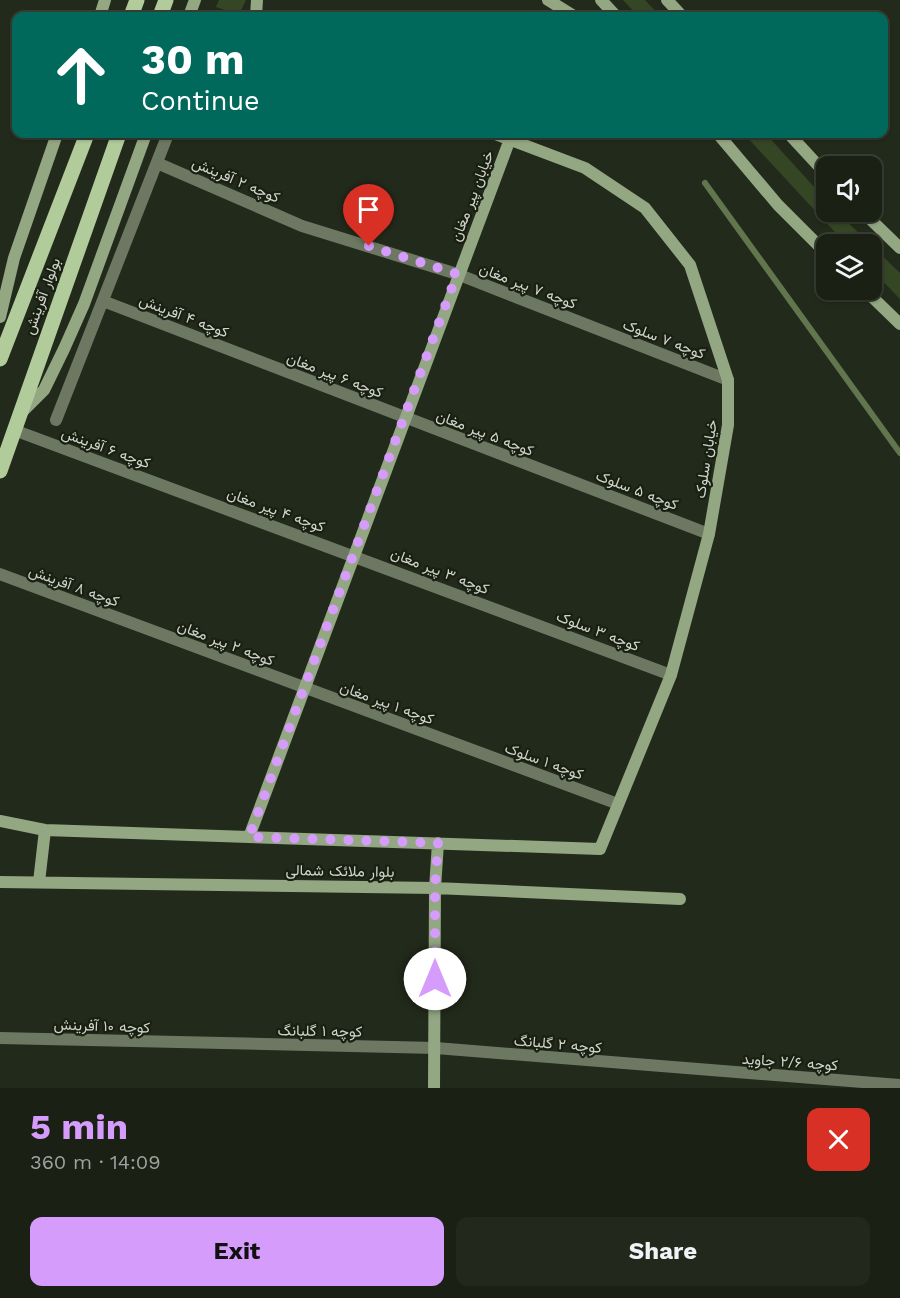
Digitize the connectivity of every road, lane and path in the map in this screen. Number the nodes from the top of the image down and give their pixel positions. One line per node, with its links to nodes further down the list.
1 (548, 0): 4 (street)
2 (600, 0): 5 (street)
3 (667, 0): 6 (street)
4 (568, 12)
5 (612, 12)
6 (678, 12)
7 (56, 138): 24 (street)
8 (85, 138): 27 (main road, بولوار آفرینش)
9 (118, 138): 32 (main road, بولوار آفرینش)
10 (145, 138): 32 (street)
11 (166, 138): 16 (street)
12 (507, 138): 15 (street, خیابان سلوک)
13 (721, 138): 19 (street)
14 (793, 138): 17 (street)
15 (510, 139): 21 (street, خیابان پیر مغان); 29 (street, خیابان سلوک)
16 (157, 163): 21 (street, کوچه ۲ آفرینش); 23 (street)
17 (816, 163)
18 (873, 222): 20 (street)
19 (816, 243)
20 (900, 248)
21 (457, 274): 26 (street, کوچه ۷ پیر مغان); 30 (street, خیابان پیر مغان)
22 (875, 300): 25 (street)
23 (103, 301): 28 (street, کوچه ۴ آفرینش); 31 (street)
24 (0, 317)
25 (900, 324)
26 (589, 326): 29 (street, کوچه ۷ سلوک)
27 (0, 359)
28 (253, 360): 30 (street, کوچه ۶ پیر مغان)
29 (728, 380): 36 (street, خیابان سلوک)
30 (405, 419): 34 (street, کوچه ۵ پیر مغان); 37 (street, خیابان پیر مغان)
31 (56, 420)
32 (16, 423): 33 (main road, بولوار آفرینش); 35 (street, کوچه ۶ آفرینش)
33 (0, 471)
34 (555, 476): 36 (street, کوچه ۵ سلوک)
35 (189, 494): 37 (street, کوچه ۴ پیر مغان)
36 (709, 534): 41 (street, خیابان سلوک)
37 (354, 555): 39 (street, کوچه ۳ پیر مغان); 42 (street, خیابان پیر مغان)
38 (0, 574): 40 (street, کوچه ۸ آفرینش)
39 (514, 615): 41 (street, کوچه ۳ سلوک)
40 (138, 626): 42 (street, کوچه ۲ پیر مغان)
41 (671, 675): 44 (street, خیابان سلوک)
42 (304, 688): 43 (street, کوچه ۱ پیر مغان); 47 (street, خیابان پیر مغان)
43 (460, 746): 44 (street, کوچه ۱ سلوک)
44 (618, 804): 49 (street, خیابان سلوک)
45 (0, 821): 46 (street, بلوار ملائک شمالی)
46 (45, 830): 47 (street, بلوار ملائک شمالی); 51 (street)
47 (249, 837): 48 (street, بلوار ملائک شمالی)
48 (438, 843): 49 (street, بلوار ملائک شمالی); 52 (street)
49 (600, 849)
50 (0, 882): 51 (street, بلوار ملائک شمالی)
51 (39, 882): 52 (street, بلوار ملائک شمالی)
52 (435, 888): 53 (street, بلوار ملائک شمالی); 56 (street)
53 (680, 898)
54 (0, 1038): 55 (street, کوچه ۱۰ آفرینش)
55 (203, 1044): 56 (street, کوچه ۱ گلبانگ)
56 (436, 1048): 57 (street, کوچه ۲ گلبانگ); 59 (street)
57 (678, 1069): 58 (street, کوچه ۲/۶ جاوید)
58 (900, 1085)
59 (434, 1088)

